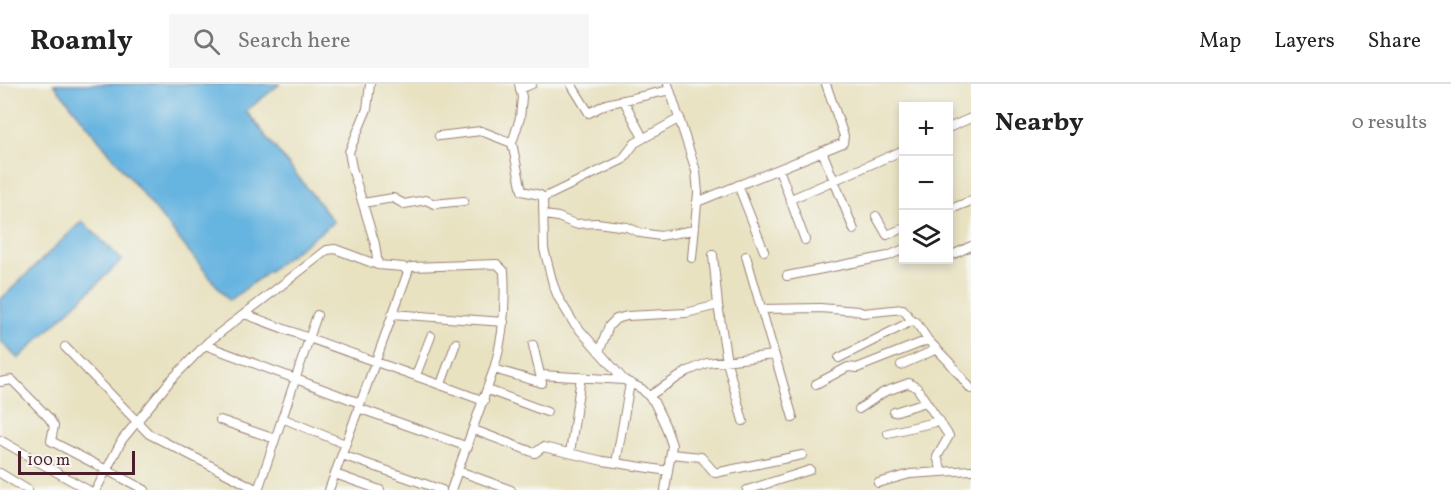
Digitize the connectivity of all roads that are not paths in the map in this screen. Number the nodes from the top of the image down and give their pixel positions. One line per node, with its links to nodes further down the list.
1 (370, 84): 24 (street)
2 (532, 84): 5 (street)
3 (571, 84): 7 (street)
4 (826, 84): 14 (street)
5 (520, 87): 13 (street)
6 (669, 87): 7 (street); 8 (street)
7 (624, 101): 12 (street)
8 (680, 118): 12 (street); 23 (street)
9 (971, 118): 10 (street)
10 (953, 126)
11 (439, 136): 13 (street)
12 (643, 138): 19 (street)
13 (512, 143): 19 (street)
14 (822, 151): 16 (street); 17 (street)
15 (899, 152): 17 (street)
16 (779, 169): 18 (street); 20 (street)
17 (834, 181): 20 (street); 29 (street)
18 (738, 185): 23 (street); 33 (street)
19 (543, 198): 26 (street)
20 (791, 199): 31 (street)
21 (464, 201): 24 (street)
22 (971, 201): 25 (street)
23 (697, 202): 28 (street)
24 (363, 203): 39 (street)
25 (953, 208)
26 (545, 215): 28 (street); 57 (street)
27 (876, 216): 30 (street)
28 (694, 230): 38 (street)
29 (854, 230)
30 (899, 230)
31 (805, 240)
32 (971, 246): 36 (street)
33 (764, 251)
34 (899, 251): 41 (street)
35 (713, 255): 42 (street)
36 (953, 255)
37 (746, 256): 43 (street)
38 (692, 258)
39 (378, 265): 40 (street); 44 (street)
40 (407, 269): 45 (street); 48 (street)
41 (786, 276)
42 (718, 305): 57 (street); 61 (street)
43 (761, 309): 47 (street); 58 (street)
44 (245, 314): 50 (street); 53 (street)
45 (392, 314): 48 (street); 60 (street)
46 (317, 315): 50 (street)
47 (912, 321): 51 (street); 59 (street)
48 (504, 322): 63 (street)
49 (431, 336): 64 (street)
50 (309, 339): 60 (street); 67 (street)
51 (928, 340): 56 (street); 71 (street)
52 (456, 343): 70 (street)
53 (205, 345): 67 (street); 86 (street)
54 (533, 345): 65 (street)
55 (65, 347): 86 (street)
56 (937, 349): 62 (street); 72 (street)
57 (599, 352): 69 (street)
58 (774, 355): 61 (street); 82 (street)
59 (838, 358)
60 (374, 361): 64 (street); 77 (street)
61 (727, 362): 74 (street); 84 (street)
62 (901, 365)
63 (494, 369): 65 (street); 73 (street)
64 (416, 375): 70 (street)
65 (541, 375): 66 (street)
66 (581, 377): 69 (street); 93 (street)
67 (295, 380): 77 (street); 81 (street)
68 (0, 382): 98 (street)
69 (627, 382): 74 (street); 97 (street)
70 (441, 384): 75 (street)
71 (816, 384)
72 (971, 389)
73 (488, 390): 75 (street); 79 (street)
74 (649, 396): 94 (street)
75 (484, 401): 87 (street)
76 (927, 402): 78 (street); 80 (street); 85 (street)
77 (359, 406): 91 (street); 92 (street)
78 (859, 409)
79 (547, 412)
80 (894, 412)
81 (282, 418): 89 (street); 91 (street)
82 (793, 418)
83 (220, 420): 89 (street)
84 (743, 421)
85 (940, 421): 88 (street); 103 (street)
86 (138, 422): 89 (street); 98 (street)
87 (474, 430): 92 (street); 93 (street)
88 (888, 433)
89 (275, 439)
90 (0, 440): 110 (street)
91 (345, 444): 95 (street)
92 (468, 447): 101 (street)
93 (570, 453): 97 (street)
94 (670, 454): 96 (street); 102 (street)
95 (342, 455): 105 (street); 115 (street)
96 (802, 455)
97 (616, 463): 102 (street)
98 (106, 469): 111 (street); 112 (street)
99 (810, 470): 108 (street)
100 (971, 470): 103 (street)
101 (459, 471): 107 (street); 116 (street)
102 (668, 471): 118 (street)
103 (942, 471): 106 (street)
104 (0, 473): 109 (street)
105 (335, 474): 113 (street); 114 (street)
106 (878, 483)
107 (496, 487): 117 (street)
108 (752, 489)
109 (28, 490)
110 (88, 490)
111 (96, 490)
112 (145, 490)
113 (329, 490)
114 (380, 490)
115 (442, 490)
116 (451, 490)
117 (511, 490)
118 (665, 490)

